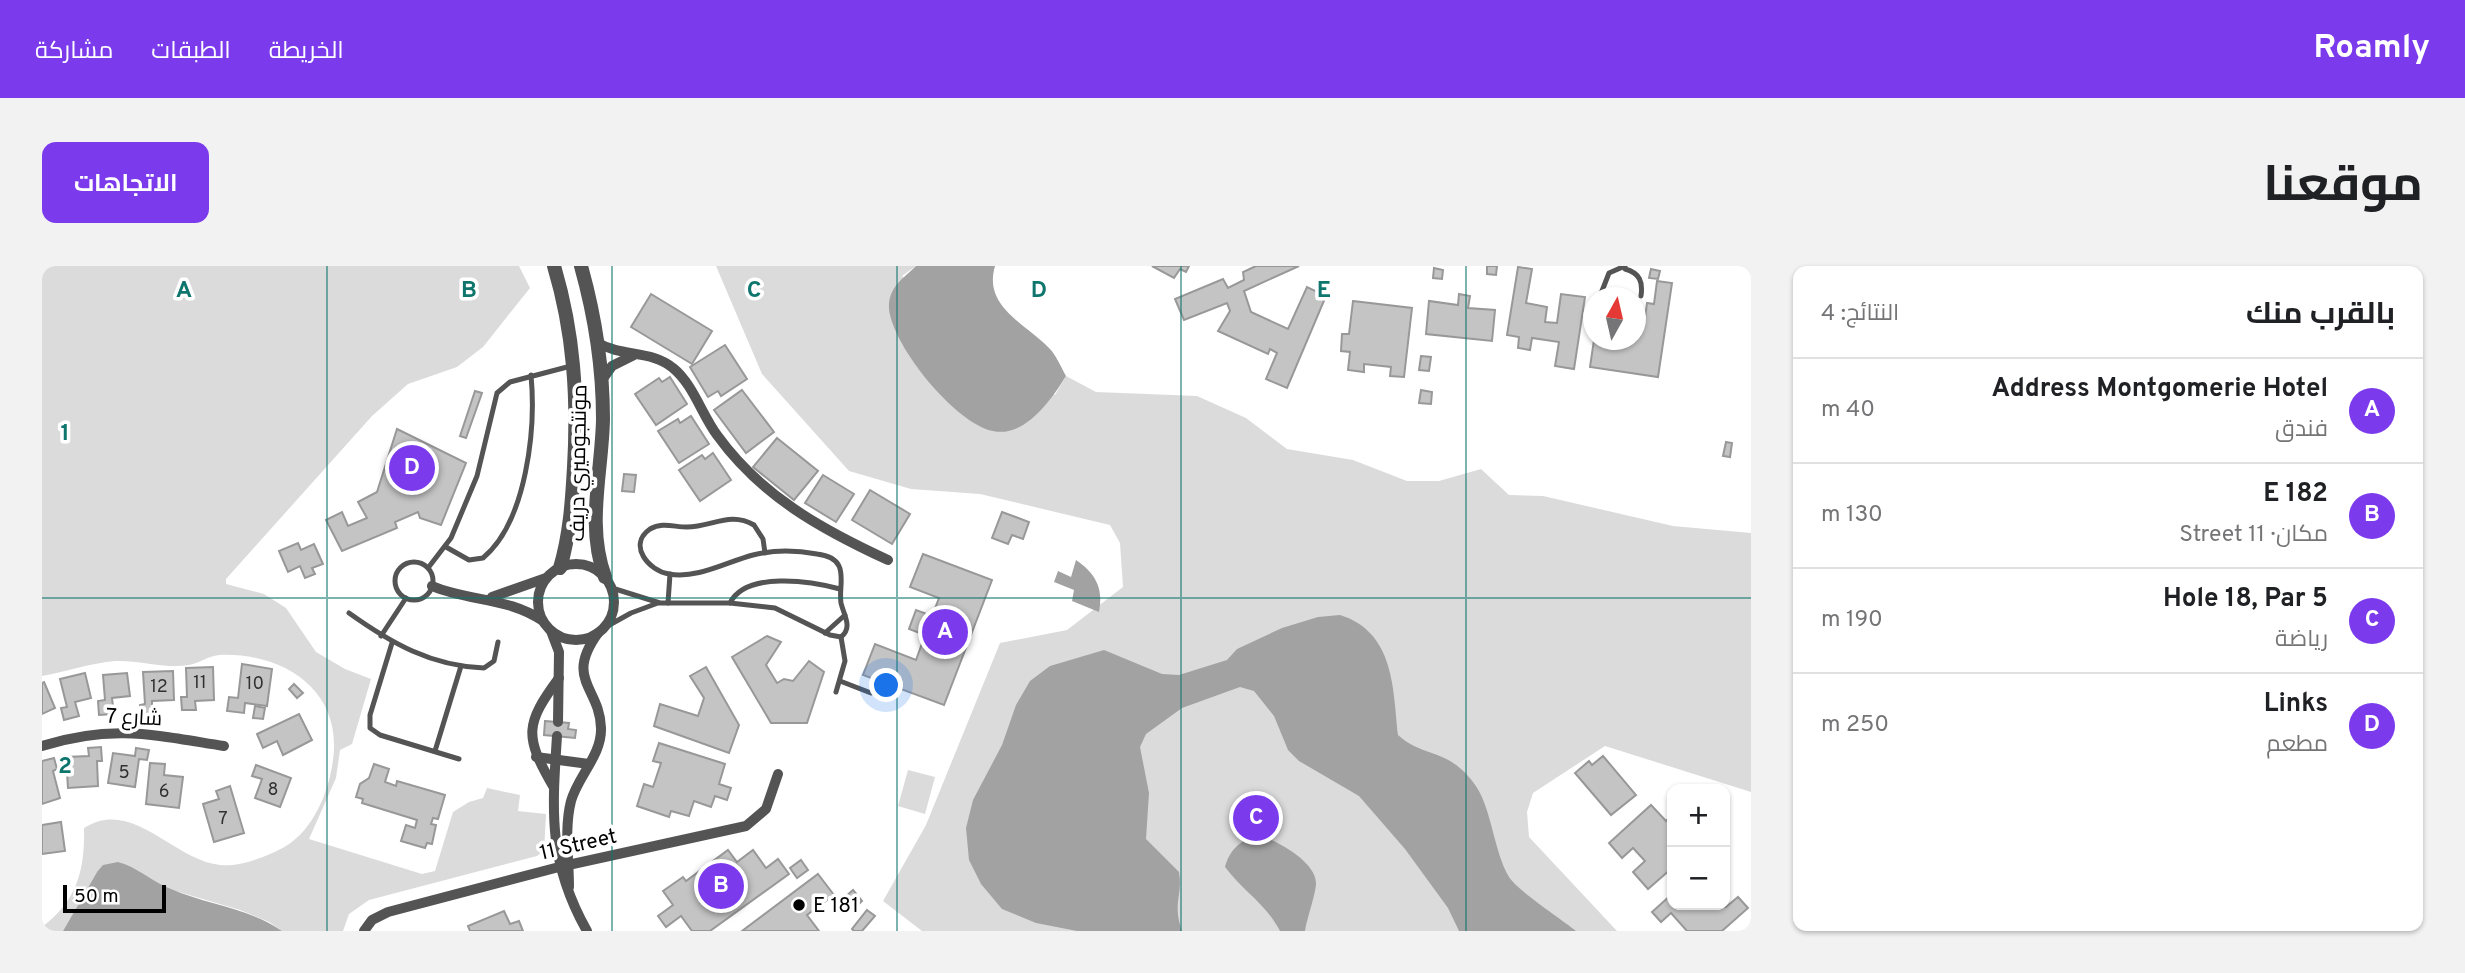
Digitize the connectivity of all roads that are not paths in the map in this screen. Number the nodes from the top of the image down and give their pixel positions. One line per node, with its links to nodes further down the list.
1 (554, 266): 8 (street, مونتجوميري دريف)
2 (581, 266): 6 (street, مونتجوميري دريف)
3 (1625, 267): 4 (lane); 5 (lane)
4 (1604, 287)
5 (1642, 287)
6 (598, 343): 7 (street); 10 (street, مونتجوميري دريف)
7 (636, 354): 10 (street); 13 (street)
8 (574, 365): 9 (lane); 15 (street, مونتجوميري دريف)
9 (531, 375): 11 (lane); 11 (lane)
10 (602, 380): 17 (street, مونتجوميري دريف)
11 (446, 547): 14 (lane)
12 (765, 553): 16 (lane); 16 (lane); 19 (lane)
13 (888, 560)
14 (428, 568): 18 (lane); 20 (lane)
15 (554, 572): 17 (street); 21 (street); 27 (street)
16 (670, 574): 23 (lane)
17 (608, 583): 22 (lane); 29 (street)
18 (432, 586): 20 (lane); 21 (street)
19 (840, 589): 24 (lane); 26 (lane)
20 (406, 598): 31 (lane)
21 (484, 598): 27 (street)
22 (660, 603): 23 (lane); 29 (lane)
23 (668, 603): 24 (lane)
24 (730, 603): 30 (lane)
25 (349, 613): 31 (lane)
26 (845, 615): 30 (lane); 32 (lane)
27 (543, 621): 28 (street)
28 (551, 631): 29 (street); 36 (street)
29 (601, 631): 48 (street)
30 (825, 633): 32 (lane)
31 (381, 636): 34 (lane)
32 (841, 637): 37 (lane)
33 (498, 642): 35 (lane)
34 (393, 643): 35 (lane); 44 (lane)
35 (461, 666): 44 (lane)
36 (559, 678): 40 (street); 45 (street)
37 (840, 681): 38 (lane); 39 (lane)
38 (836, 692)
39 (871, 693)
40 (558, 722)
41 (557, 736): 47 (street)
42 (42, 746): 43 (street, شارع 7)
43 (224, 746)
44 (435, 751): 46 (lane)
45 (536, 757): 47 (street); 50 (street)
46 (459, 759)
47 (555, 759): 48 (street); 50 (street)
48 (589, 764): 51 (street)
49 (778, 774): 51 (street, 11 Street)
50 (553, 786): 51 (street)
51 (564, 866): 52 (street, 11 Street); 53 (street)
52 (364, 931)
53 (587, 931)

